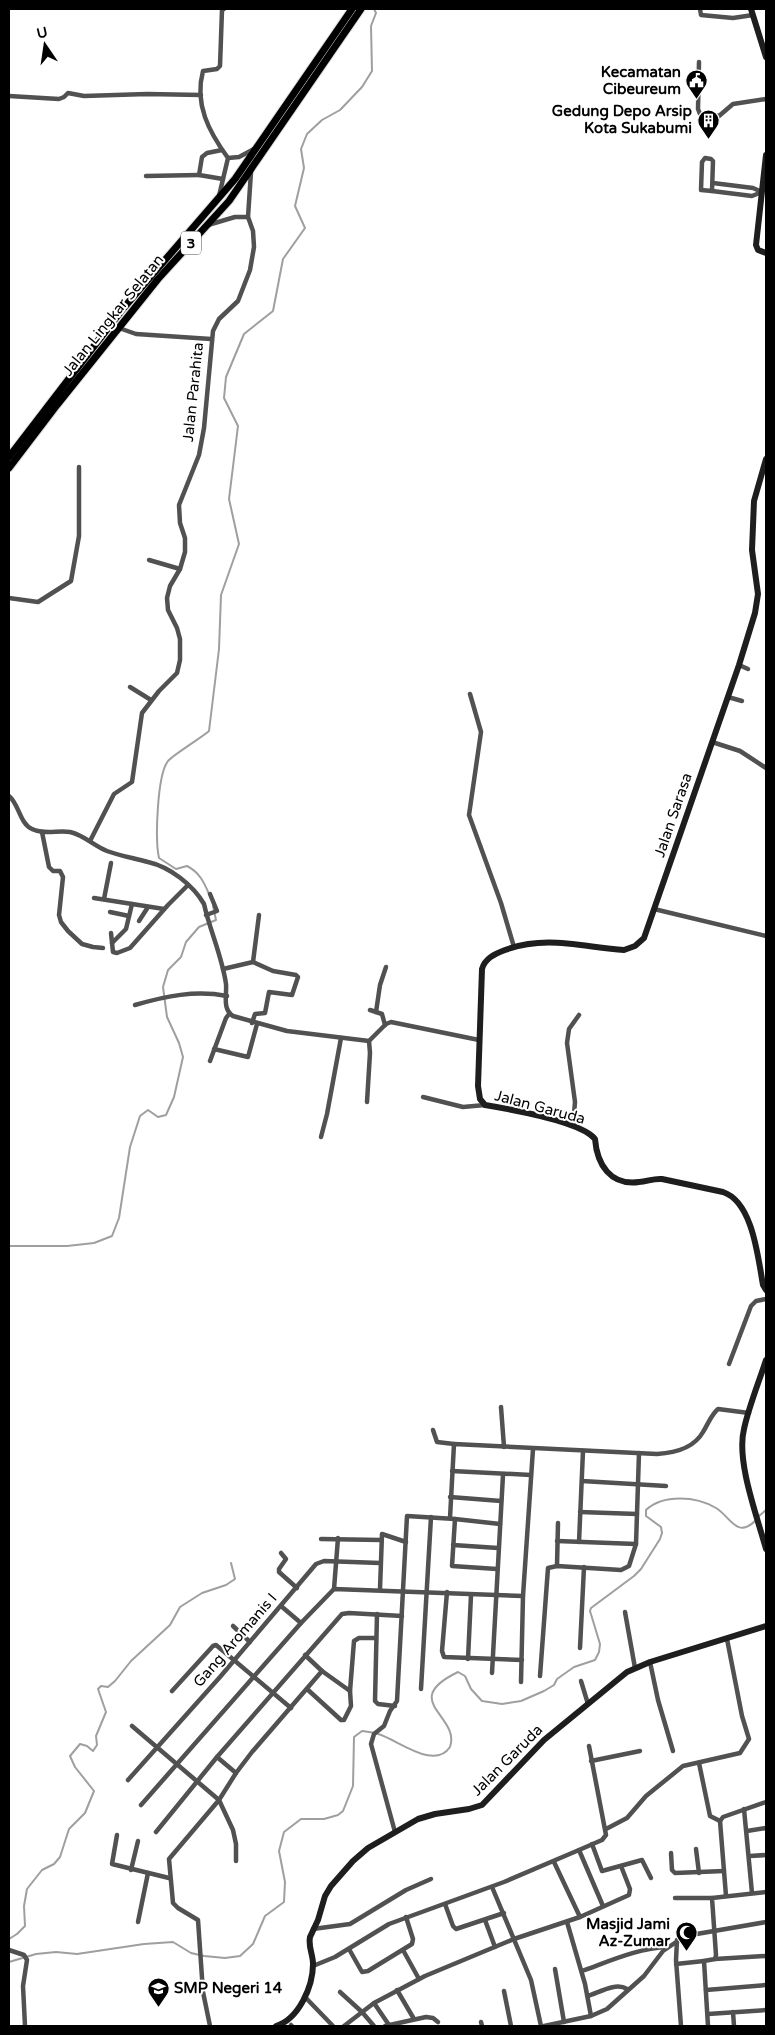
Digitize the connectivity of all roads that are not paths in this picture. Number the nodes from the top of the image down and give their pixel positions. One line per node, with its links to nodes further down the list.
1 (224, 9): 8 (street)
2 (352, 9): 11 (main road, Jalan Lingkar Selatan / 3)
3 (361, 9): 15 (main road, Jalan Lingkar Selatan / 3)
4 (700, 9): 5 (street)
5 (752, 12): 6 (street)
6 (766, 57)
7 (699, 62): 10 (street)
8 (201, 94): 9 (street); 12 (street)
9 (9, 96)
10 (766, 99)
11 (258, 146): 14 (street); 22 (main road, Jalan Lingkar Selatan / 3)
12 (222, 150): 14 (street); 16 (street)
13 (766, 155): 21 (street)
14 (228, 158): 18 (street)
15 (251, 170): 23 (street, Jalan Parahita); 24 (main road, Jalan Lingkar Selatan / 3)
16 (199, 175): 17 (street); 18 (street)
17 (146, 176)
18 (222, 179): 22 (street)
19 (713, 183): 20 (street); 20 (street); 21 (street)
20 (712, 191): 21 (street)
21 (762, 192): 25 (street)
22 (219, 199): 28 (main road, Jalan Lingkar Selatan / 3)
23 (248, 217): 24 (street); 27 (street, Jalan Parahita)
24 (207, 225): 26 (main road, Jalan Lingkar Selatan / 3)
25 (766, 252)
26 (119, 328): 27 (street); 28 (main road, Jalan Lingkar Selatan / 3)
27 (211, 339): 34 (street, Jalan Parahita)
28 (54, 402): 29 (main road, Jalan Lingkar Selatan / 3); 32 (main road, Jalan Lingkar Selatan / 3)
29 (9, 457)
30 (766, 459): 36 (street, Jalan Sarasa)
31 (79, 467): 35 (street)
32 (9, 468)
33 (149, 560): 34 (street)
34 (180, 569): 41 (street, Jalan Parahita)
35 (9, 598)
36 (739, 665): 37 (street); 40 (street, Jalan Sarasa)
37 (748, 669)
38 (130, 687): 41 (street)
39 (470, 694): 65 (street)
40 (728, 697): 42 (street); 43 (street, Jalan Sarasa)
41 (151, 700): 47 (street, Jalan Parahita)
42 (742, 701)
43 (712, 742): 44 (street); 56 (street, Jalan Sarasa)
44 (766, 768)
45 (9, 796): 46 (street)
46 (42, 832): 47 (street); 66 (street)
47 (90, 841): 49 (street)
48 (112, 863): 52 (street)
49 (188, 885): 55 (street); 58 (street)
50 (210, 894): 58 (street)
51 (94, 898): 52 (street)
52 (104, 899): 53 (street)
53 (132, 904): 54 (street); 60 (street)
54 (148, 906): 55 (street); 61 (street)
55 (164, 909): 64 (street)
56 (654, 909): 63 (street); 65 (street, Jalan Sarasa)
57 (110, 912): 60 (street)
58 (208, 914): 69 (street)
59 (259, 915): 67 (street)
60 (129, 916): 64 (street)
61 (139, 921)
62 (111, 933): 64 (street)
63 (766, 936)
64 (112, 943)
65 (514, 947): 79 (street, Jalan Sarasa)
66 (102, 948)
67 (253, 962): 69 (street); 76 (street)
68 (386, 967): 73 (street)
69 (223, 969): 70 (street)
70 (227, 996): 71 (street); 74 (street)
71 (135, 1005)
72 (370, 1010): 73 (street)
73 (376, 1012): 77 (street)
74 (229, 1014): 76 (street); 81 (street)
75 (580, 1015): 86 (street)
76 (254, 1023): 78 (street); 81 (street)
77 (385, 1025): 79 (street); 80 (street)
78 (341, 1038): 80 (street); 87 (street)
79 (479, 1040): 85 (street, Jalan Garuda)
80 (369, 1041): 84 (street)
81 (214, 1050): 82 (street)
82 (210, 1061)
83 (423, 1097): 85 (street)
84 (367, 1102)
85 (485, 1105): 86 (street, Jalan Garuda)
86 (573, 1126): 88 (street, Jalan Garuda)
87 (321, 1137)
88 (766, 1290)
89 (766, 1299): 91 (street)
90 (766, 1360): 93 (street)
91 (729, 1364)
92 (501, 1407): 96 (street)
93 (749, 1413): 99 (street); 123 (street)
94 (432, 1430): 95 (street)
95 (454, 1444): 96 (street); 100 (street)
96 (504, 1447): 97 (street)
97 (533, 1448): 98 (street); 102 (street)
98 (583, 1451): 99 (street); 103 (street)
99 (639, 1453): 104 (street)
100 (452, 1471): 101 (street); 106 (street)
101 (503, 1475): 102 (street); 107 (street)
102 (531, 1475): 138 (street)
103 (582, 1481): 104 (street); 108 (street)
104 (638, 1484): 105 (street); 109 (street)
105 (666, 1486)
106 (450, 1497): 107 (street); 111 (street)
107 (501, 1501): 113 (street)
108 (580, 1512): 109 (street); 119 (street)
109 (637, 1514): 121 (street)
110 (431, 1517): 111 (street); 118 (street); 134 (street)
111 (452, 1519): 113 (street); 120 (street)
112 (558, 1523): 117 (street)
113 (500, 1524): 122 (street)
114 (338, 1538): 115 (street); 116 (street); 125 (street)
115 (321, 1539)
116 (381, 1540): 118 (street); 126 (street)
117 (557, 1541): 119 (street); 127 (street)
118 (406, 1542): 133 (street)
119 (579, 1542): 121 (street)
120 (453, 1544): 122 (street); 129 (street)
121 (636, 1544): 128 (street)
122 (498, 1548): 129 (street)
123 (766, 1549)
124 (281, 1553): 130 (street)
125 (336, 1562): 126 (street, Gang Aromanis I); 130 (street, Gang Aromanis I); 131 (street)
126 (380, 1563): 132 (street)
127 (556, 1566): 128 (street); 160 (street)
128 (584, 1567): 149 (street)
129 (497, 1569): 137 (street)
130 (297, 1588): 139 (street, Gang Aromanis I)
131 (334, 1589): 132 (street); 143 (street)
132 (380, 1590): 133 (street)
133 (404, 1590): 134 (street); 142 (street)
134 (426, 1591): 135 (street); 164 (street)
135 (447, 1592): 136 (street); 151 (street)
136 (471, 1595): 137 (street); 151 (street)
137 (496, 1596): 138 (street); 153 (street)
138 (523, 1596): 154 (street)
139 (281, 1606): 143 (street); 148 (street, Gang Aromanis I)
140 (625, 1612): 156 (street)
141 (377, 1614): 142 (street); 146 (street); 150 (street)
142 (402, 1616): 169 (street)
143 (301, 1623): 159 (street)
144 (233, 1626): 148 (street)
145 (766, 1626): 147 (street, Jalan Garuda)
146 (376, 1638): 165 (street); 169 (street)
147 (727, 1639): 155 (street, Jalan Garuda); 178 (street)
148 (250, 1642): 152 (street, Gang Aromanis I)
149 (580, 1648)
150 (306, 1654): 157 (street); 167 (street)
151 (468, 1659): 153 (street)
152 (235, 1660): 159 (street); 166 (street); 173 (street, Gang Aromanis I)
153 (493, 1660): 154 (street); 158 (street)
154 (522, 1660): 162 (street)
155 (650, 1662): 156 (street, Jalan Garuda); 174 (street)
156 (635, 1668): 168 (street, Jalan Garuda)
157 (322, 1671): 163 (street); 165 (street)
158 (492, 1673)
159 (254, 1676): 167 (street); 179 (street)
160 (540, 1676)
161 (581, 1681): 168 (street)
162 (521, 1682)
163 (307, 1689): 165 (street); 170 (street)
164 (421, 1689)
165 (350, 1691)
166 (172, 1692)
167 (273, 1692): 170 (street); 176 (street)
168 (588, 1704): 192 (street, Jalan Garuda)
169 (395, 1706): 192 (street)
170 (291, 1708): 180 (street)
171 (132, 1726): 173 (street)
172 (588, 1746): 177 (street)
173 (157, 1748): 179 (street); 181 (street, Gang Aromanis I)
174 (673, 1751)
175 (640, 1752): 177 (street)
176 (217, 1756): 180 (street); 182 (street)
177 (591, 1761): 189 (street)
178 (699, 1763): 187 (street); 189 (street)
179 (178, 1765): 182 (street); 185 (street)
180 (236, 1772): 183 (street)
181 (128, 1780)
182 (198, 1782): 183 (street); 191 (street)
183 (219, 1800): 201 (street); 208 (street)
184 (766, 1802): 186 (street)
185 (141, 1805)
186 (744, 1809): 187 (street); 190 (street)
187 (720, 1821): 205 (street)
188 (766, 1828): 190 (street)
189 (606, 1829): 195 (street)
190 (747, 1830): 200 (street)
191 (156, 1832)
192 (395, 1832): 226 (street, Jalan Garuda)
193 (117, 1835): 204 (street)
194 (138, 1841): 204 (street)
195 (592, 1844): 197 (street); 203 (street)
196 (696, 1849): 207 (street)
197 (579, 1850): 202 (street); 218 (street)
198 (671, 1853): 207 (street)
199 (766, 1855): 200 (street)
200 (750, 1856): 213 (street)
201 (236, 1861)
202 (554, 1862): 211 (street); 221 (street)
203 (621, 1866): 209 (street); 218 (street)
204 (131, 1870): 206 (street)
205 (724, 1871): 207 (street); 214 (street)
206 (148, 1873): 208 (street); 223 (street)
207 (699, 1873)
208 (170, 1878): 262 (street)
209 (651, 1878)
210 (431, 1879): 226 (street)
211 (492, 1887): 217 (street); 219 (street)
212 (766, 1892): 213 (street)
213 (752, 1893): 214 (street)
214 (726, 1896): 216 (street)
215 (676, 1898): 216 (street)
216 (712, 1898): 227 (street)
217 (444, 1904): 220 (street); 222 (street)
218 (602, 1906): 221 (street)
219 (504, 1913): 222 (street); 228 (street)
220 (406, 1917): 232 (street); 234 (street)
221 (580, 1917): 224 (street)
222 (485, 1920): 230 (street)
223 (138, 1922)
224 (567, 1922): 228 (street); 241 (street)
225 (766, 1922): 227 (street)
226 (313, 1929): 239 (street, Jalan Garuda)
227 (715, 1930): 229 (street); 236 (street)
228 (514, 1939): 230 (street); 268 (street)
229 (677, 1940): 231 (street); 238 (street)
230 (495, 1947): 242 (street)
231 (668, 1947): 241 (street); 245 (street)
232 (349, 1949): 234 (street); 239 (street)
233 (9, 1950): 261 (street)
234 (403, 1950): 242 (street)
235 (766, 1956): 236 (street)
236 (715, 1959): 237 (street)
237 (704, 1961): 238 (street); 246 (street)
238 (676, 1964): 269 (street)
239 (313, 1966): 250 (street, Jalan Garuda)
240 (555, 1969): 259 (street)
241 (582, 1971): 249 (street)
242 (419, 1979): 244 (street)
243 (766, 1984): 246 (street)
244 (396, 1990): 251 (street); 257 (street)
245 (627, 1990): 249 (street); 256 (street)
246 (706, 1990): 255 (street)
247 (504, 1991): 267 (street)
248 (340, 1992): 253 (street)
249 (588, 1996): 256 (street)
250 (305, 1997): 260 (street); 263 (street, Jalan Garuda)
251 (374, 2003): 253 (street); 266 (street)
252 (766, 2010): 254 (street)
253 (362, 2012): 264 (street); 265 (street)
254 (733, 2012): 255 (street); 271 (street)
255 (708, 2014): 270 (street)
256 (591, 2016): 259 (street)
257 (414, 2019): 258 (street); 266 (street)
258 (438, 2022)
259 (564, 2022): 268 (street)
260 (329, 2025)
261 (25, 2026)
262 (210, 2026)
263 (276, 2026)
264 (344, 2026)
265 (374, 2026)
266 (387, 2026)
267 (511, 2026)
268 (542, 2026)
269 (681, 2026)
270 (708, 2026)
271 (734, 2026)

